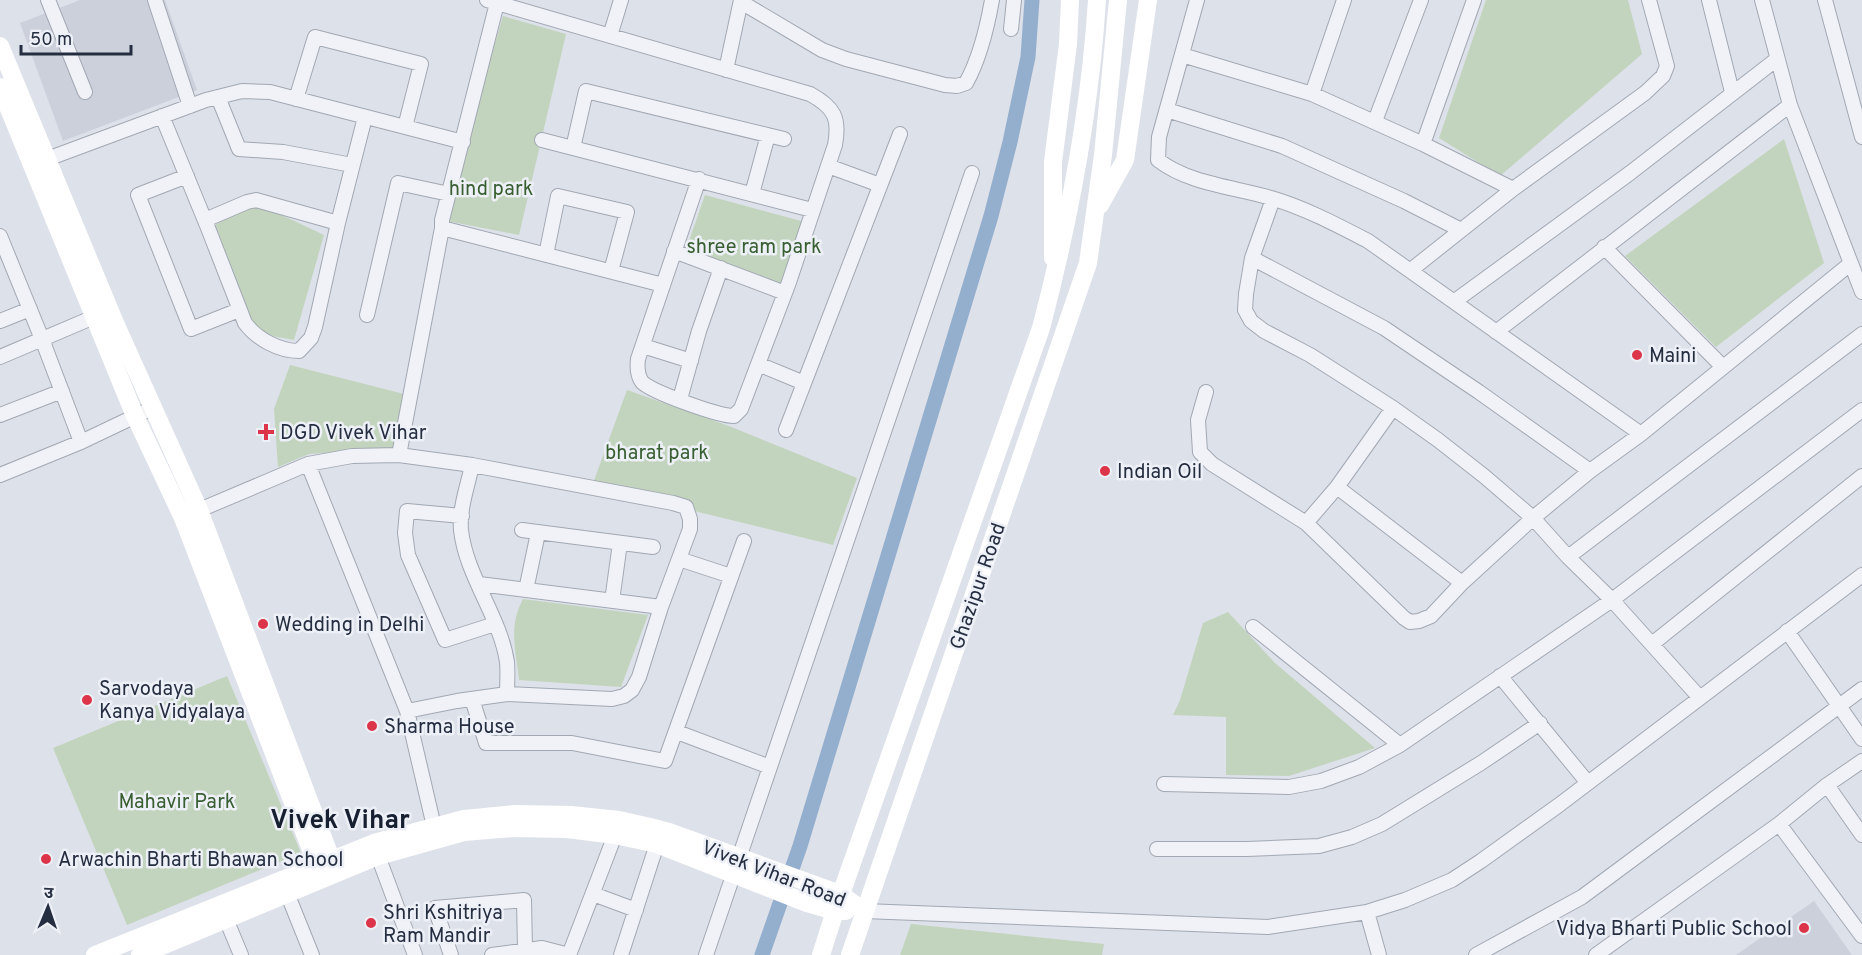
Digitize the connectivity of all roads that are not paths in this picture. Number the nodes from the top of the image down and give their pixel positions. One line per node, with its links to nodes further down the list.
1 (48, 0): 27 (street)
2 (155, 0): 33 (street)
3 (621, 0): 21 (street)
4 (992, 0): 18 (street)
5 (1014, 0): 20 (street)
6 (1070, 0): 73 (street)
7 (1097, 0): 73 (street, Ghazipur Road)
8 (1118, 0): 59 (street, Ghazipur Road)
9 (1148, 0): 59 (street)
10 (1197, 0): 23 (street)
11 (1344, 0): 29 (street)
12 (1421, 0): 37 (street)
13 (1474, 0): 45 (street)
14 (1649, 0): 54 (street)
15 (1709, 0): 28 (street)
16 (1762, 0): 24 (street)
17 (1825, 0): 41 (street)
18 (741, 1): 25 (street)
19 (492, 2): 21 (street); 44 (street)
20 (1011, 29)
21 (610, 36): 25 (street)
22 (0, 46): 47 (street)
23 (1182, 55): 29 (street); 34 (street)
24 (1778, 59): 28 (street); 32 (street)
25 (726, 70): 49 (street)
26 (1, 92): 47 (street)
27 (86, 92)
28 (1732, 92): 77 (street)
29 (1312, 93): 37 (street)
30 (218, 97): 31 (street); 33 (street); 48 (street)
31 (296, 99): 36 (street); 38 (street)
32 (1790, 105): 65 (street); 69 (street)
33 (190, 106): 35 (street)
34 (1167, 110): 57 (street); 63 (street)
35 (162, 117): 47 (street); 51 (street)
36 (365, 117): 38 (street); 48 (street)
37 (1375, 121): 45 (street)
38 (405, 127): 44 (street)
39 (900, 134): 53 (street)
40 (768, 135): 42 (street); 46 (street); 56 (street)
41 (1862, 137)
42 (783, 139)
43 (542, 140): 46 (street)
44 (463, 142): 55 (street)
45 (1423, 144): 54 (street)
46 (573, 148): 52 (street)
47 (39, 162): 81 (street); 95 (street)
48 (352, 165): 61 (street)
49 (828, 166): 53 (street); 58 (street)
50 (972, 173): 145 (street)
51 (187, 176): 60 (street); 79 (street)
52 (699, 179): 56 (street); 66 (street)
53 (880, 185): 91 (street)
54 (1513, 189): 63 (street)
55 (449, 194): 62 (street); 80 (street)
56 (752, 194): 58 (street)
57 (1273, 199): 68 (street); 71 (street)
58 (812, 210): 76 (street)
59 (1095, 215): 163 (street, Ghazipur Road)
60 (205, 220): 61 (street); 79 (street)
61 (338, 223): 79 (street)
62 (442, 228): 67 (street); 103 (street)
63 (1461, 230): 71 (street)
64 (0, 236): 78 (street)
65 (1604, 247): 83 (street); 90 (street)
66 (675, 251): 70 (street); 74 (street)
67 (546, 255): 72 (street); 72 (street)
68 (1252, 258): 96 (street); 106 (street)
69 (1850, 264): 75 (street); 90 (street)
70 (722, 268): 76 (street); 88 (street)
71 (1411, 270): 77 (street)
72 (611, 271): 74 (street)
73 (1054, 278): 161 (street, Ghazipur Road)
74 (663, 285): 86 (street)
75 (1862, 292)
76 (785, 293): 89 (street)
77 (1455, 301): 83 (street)
78 (30, 309): 82 (street); 85 (street)
79 (239, 309)
80 (367, 315)
81 (94, 317): 85 (street); 99 (street)
82 (0, 321)
83 (1496, 332): 101 (street)
84 (1862, 334): 119 (street)
85 (42, 339): 87 (street); 92 (street)
86 (643, 346): 88 (street); 94 (street)
87 (0, 357)
88 (691, 361): 94 (street)
89 (758, 364): 91 (street); 94 (street)
90 (1723, 367): 101 (street)
91 (804, 383): 100 (street)
92 (62, 392): 98 (street); 102 (street)
93 (1206, 392): 113 (street)
94 (680, 399)
95 (154, 408): 99 (street); 110 (street)
96 (1393, 408): 109 (street); 112 (street)
97 (1862, 410): 127 (street)
98 (0, 416)
99 (135, 416): 102 (street); 110 (street)
100 (786, 430)
101 (1641, 434): 106 (street)
102 (81, 442): 107 (street)
103 (399, 455): 104 (street); 105 (street)
104 (308, 464): 110 (street); 139 (street)
105 (472, 465): 111 (street); 120 (street)
106 (1590, 471): 112 (street)
107 (0, 475)
108 (1862, 476): 132 (street)
109 (1337, 488): 113 (street); 123 (street)
110 (191, 514): 157 (street)
111 (462, 516): 124 (street); 129 (street)
112 (1533, 518): 119 (street); 123 (street)
113 (1306, 523): 123 (street)
114 (522, 530): 115 (street)
115 (538, 533): 117 (street); 125 (street)
116 (744, 541): 122 (street)
117 (620, 543): 118 (street); 126 (street)
118 (653, 547)
119 (1568, 557): 127 (street)
120 (679, 559): 122 (street); 128 (street)
121 (1862, 574): 131 (street)
122 (731, 576): 141 (street)
123 (1462, 583)
124 (479, 584): 125 (street); 129 (street)
125 (526, 590): 126 (street)
126 (612, 600): 128 (street)
127 (1612, 600): 132 (street); 133 (street)
128 (661, 607): 135 (street)
129 (495, 624): 135 (street)
130 (1253, 627): 143 (street)
131 (1787, 631): 136 (street); 138 (street)
132 (1652, 644): 136 (street)
133 (1500, 676): 140 (street); 143 (street)
134 (1862, 688): 138 (street)
135 (507, 694): 137 (street)
136 (1700, 698): 146 (street)
137 (472, 699): 139 (street); 141 (street)
138 (1838, 707): 142 (street); 181 (street)
139 (408, 711): 150 (street)
140 (1540, 723): 146 (street); 154 (street)
141 (676, 732): 145 (street)
142 (1862, 739)
143 (1400, 745): 147 (street)
144 (1862, 761): 148 (street)
145 (770, 767): 156 (street)
146 (1588, 783): 164 (street)
147 (1164, 784)
148 (1827, 785): 149 (street); 152 (street)
149 (1779, 824): 166 (street); 182 (street)
150 (435, 834): 151 (street, Vivek Vihar Road); 155 (street, Vivek Vihar Road); 156 (street, Vivek Vihar Road); 157 (street, Vivek Vihar Road)
151 (615, 835): 153 (street, Vivek Vihar Road); 160 (street)
152 (1862, 835)
153 (657, 844): 156 (street, Vivek Vihar Road); 162 (street)
154 (1157, 849)
155 (378, 856): 157 (street, Vivek Vihar Road); 172 (street)
156 (735, 866): 158 (street, Vivek Vihar Road); 177 (street)
157 (326, 869): 159 (street, Vivek Vihar Road); 168 (street, Vivek Vihar Road)
158 (764, 877): 161 (street, Vivek Vihar Road); 161 (street, Vivek Vihar Road)
159 (287, 893): 165 (street, Vivek Vihar Road); 171 (street)
160 (592, 894): 162 (street); 175 (street)
161 (837, 902): 163 (street, Vivek Vihar Road); 178 (street, Ghazipur Road)
162 (636, 910): 176 (street)
163 (864, 911): 164 (street); 179 (street, Ghazipur Road)
164 (1367, 912): 180 (street)
165 (226, 919): 169 (street, Vivek Vihar Road); 170 (street)
166 (1862, 936)
167 (525, 950): 173 (street); 174 (street); 175 (street)
168 (95, 955)
169 (140, 955)
170 (241, 955)
171 (312, 955)
172 (414, 955)
173 (451, 955)
174 (492, 955)
175 (569, 955)
176 (621, 955)
177 (706, 955)
178 (821, 955)
179 (850, 955)
180 (1379, 955)
181 (1476, 955)
182 (1596, 955)

